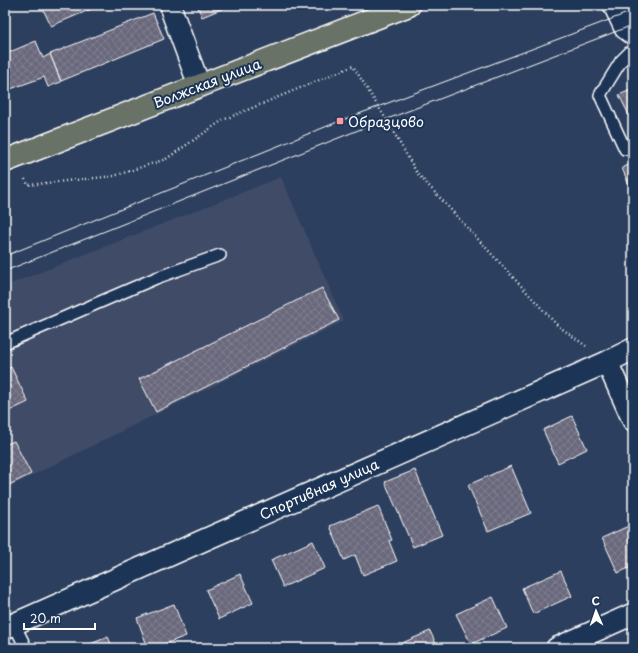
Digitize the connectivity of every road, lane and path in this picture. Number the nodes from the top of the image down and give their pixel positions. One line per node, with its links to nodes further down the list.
1 (172, 5): 6 (street)
2 (409, 5): 6 (main road, Волжская улица)
3 (614, 5): 4 (street)
4 (633, 34)
5 (633, 49): 7 (lane)
6 (199, 85): 8 (main road, Волжская улица)
7 (633, 148)
8 (5, 161)
9 (25, 179): 13 (path)
10 (220, 255): 11 (lane)
11 (5, 343)
12 (633, 348): 13 (street, Спортивная улица)
13 (607, 362): 14 (street); 16 (street, Спортивная улица)
14 (633, 420)
15 (633, 614): 18 (street)
16 (10, 626): 17 (lane)
17 (26, 648)
18 (557, 648)

